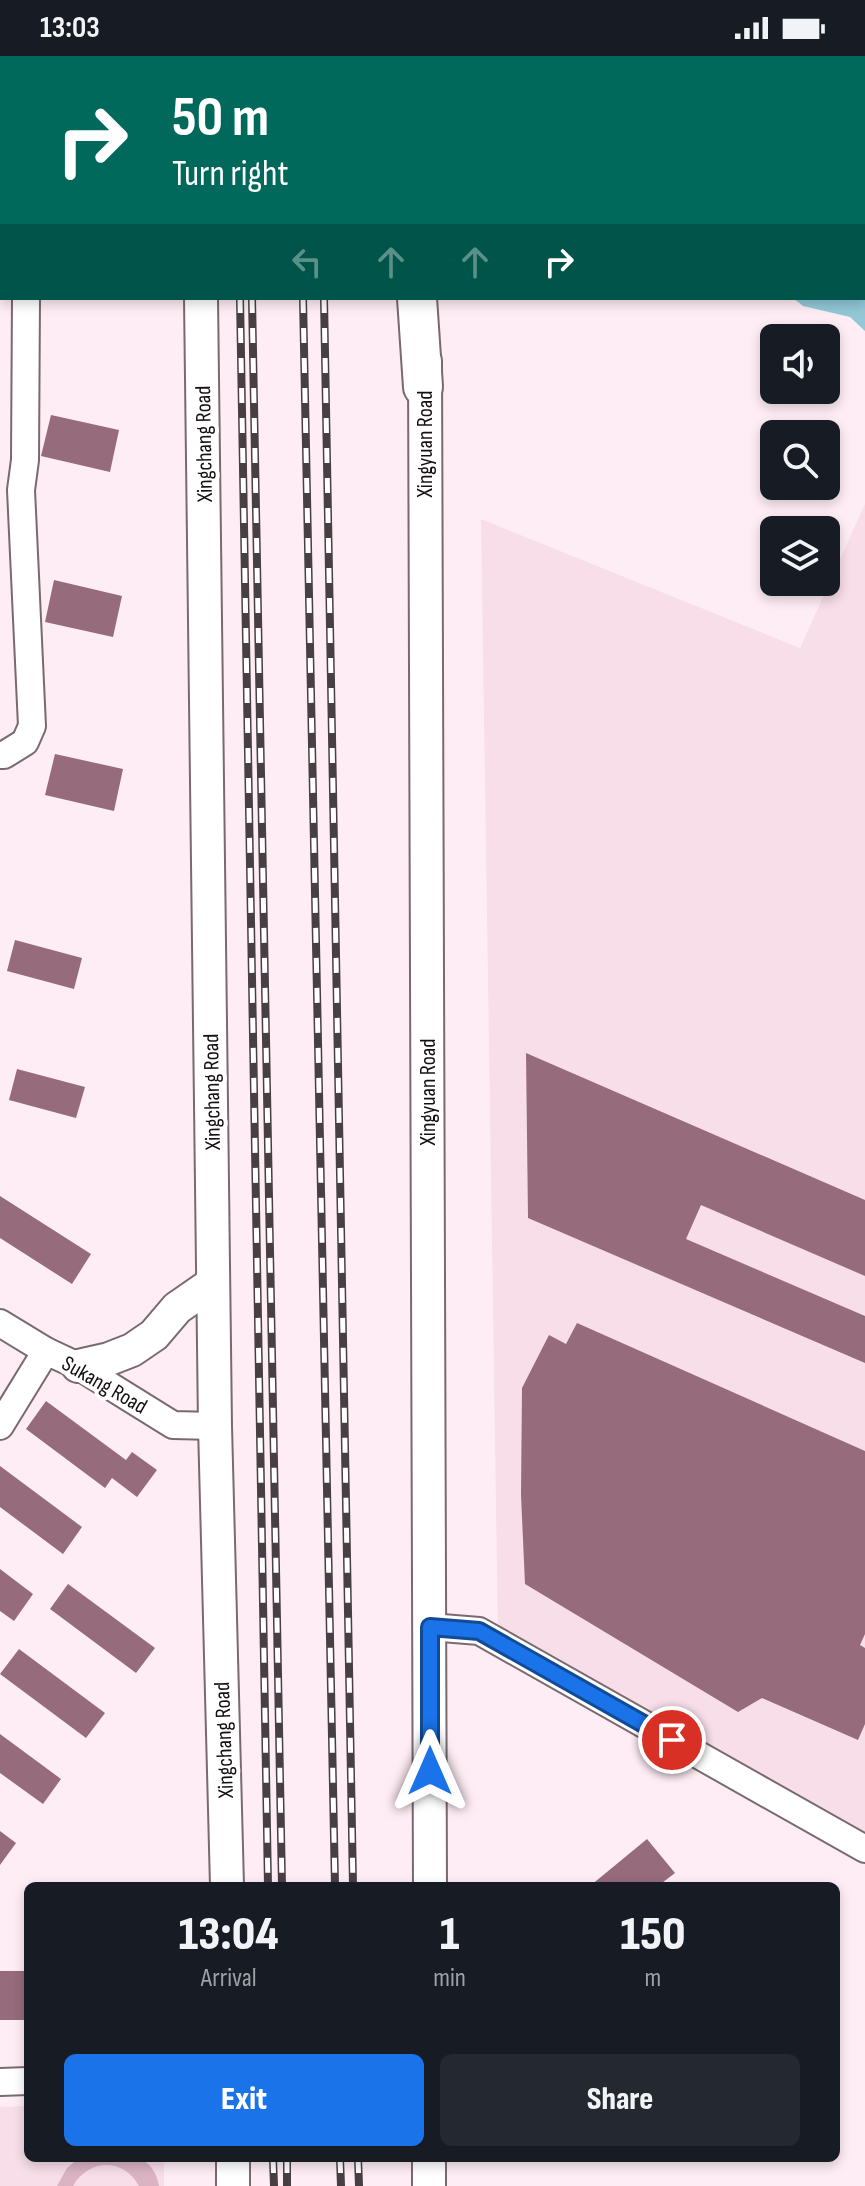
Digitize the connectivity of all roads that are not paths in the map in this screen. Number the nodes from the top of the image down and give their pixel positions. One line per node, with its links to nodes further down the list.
1 (26, 300): 6 (street)
2 (201, 300): 7 (main road, Xingchang Road)
3 (417, 300): 5 (highway)
4 (428, 300): 5 (main road, Xingyuan Road)
5 (423, 387): 13 (main road, Xingyuan Road)
6 (0, 755)
7 (213, 1283): 10 (main road); 12 (main road, Xingchang Road)
8 (0, 1323): 9 (street, Sukang Road)
9 (46, 1351): 10 (street, Sukang Road); 11 (street)
10 (78, 1366): 12 (street, Sukang Road)
11 (0, 1426)
12 (215, 1426): 15 (main road, Xingchang Road)
13 (430, 1627): 14 (street); 16 (main road, Xingyuan Road)
14 (865, 1849)
15 (227, 1882)
16 (430, 1882)
17 (24, 2081): 18 (street)
18 (0, 2082)
19 (233, 2162): 21 (main road)
20 (429, 2162): 22 (main road)
21 (233, 2186)
22 (429, 2186)

